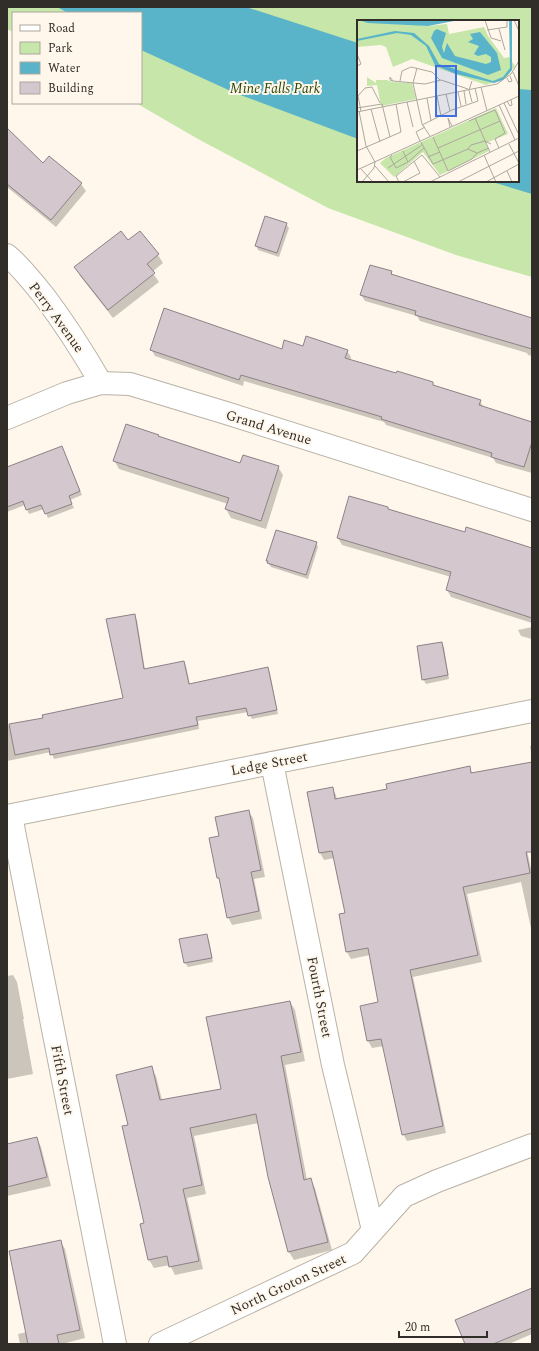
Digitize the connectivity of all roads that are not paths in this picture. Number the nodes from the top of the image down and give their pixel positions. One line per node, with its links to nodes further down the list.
1 (7, 255): 2 (street, Perry Avenue)
2 (101, 383): 3 (street, Grand Avenue); 4 (street, Grand Avenue)
3 (7, 418)
4 (532, 510)
5 (532, 711): 6 (street, Ledge Street)
6 (272, 763): 7 (street, Ledge Street); 9 (street, Fourth Street)
7 (9, 816): 10 (street, Fifth Street)
8 (532, 1144): 9 (street, North Groton Street)
9 (373, 1230): 11 (street, North Groton Street)
10 (115, 1344)
11 (160, 1344)

